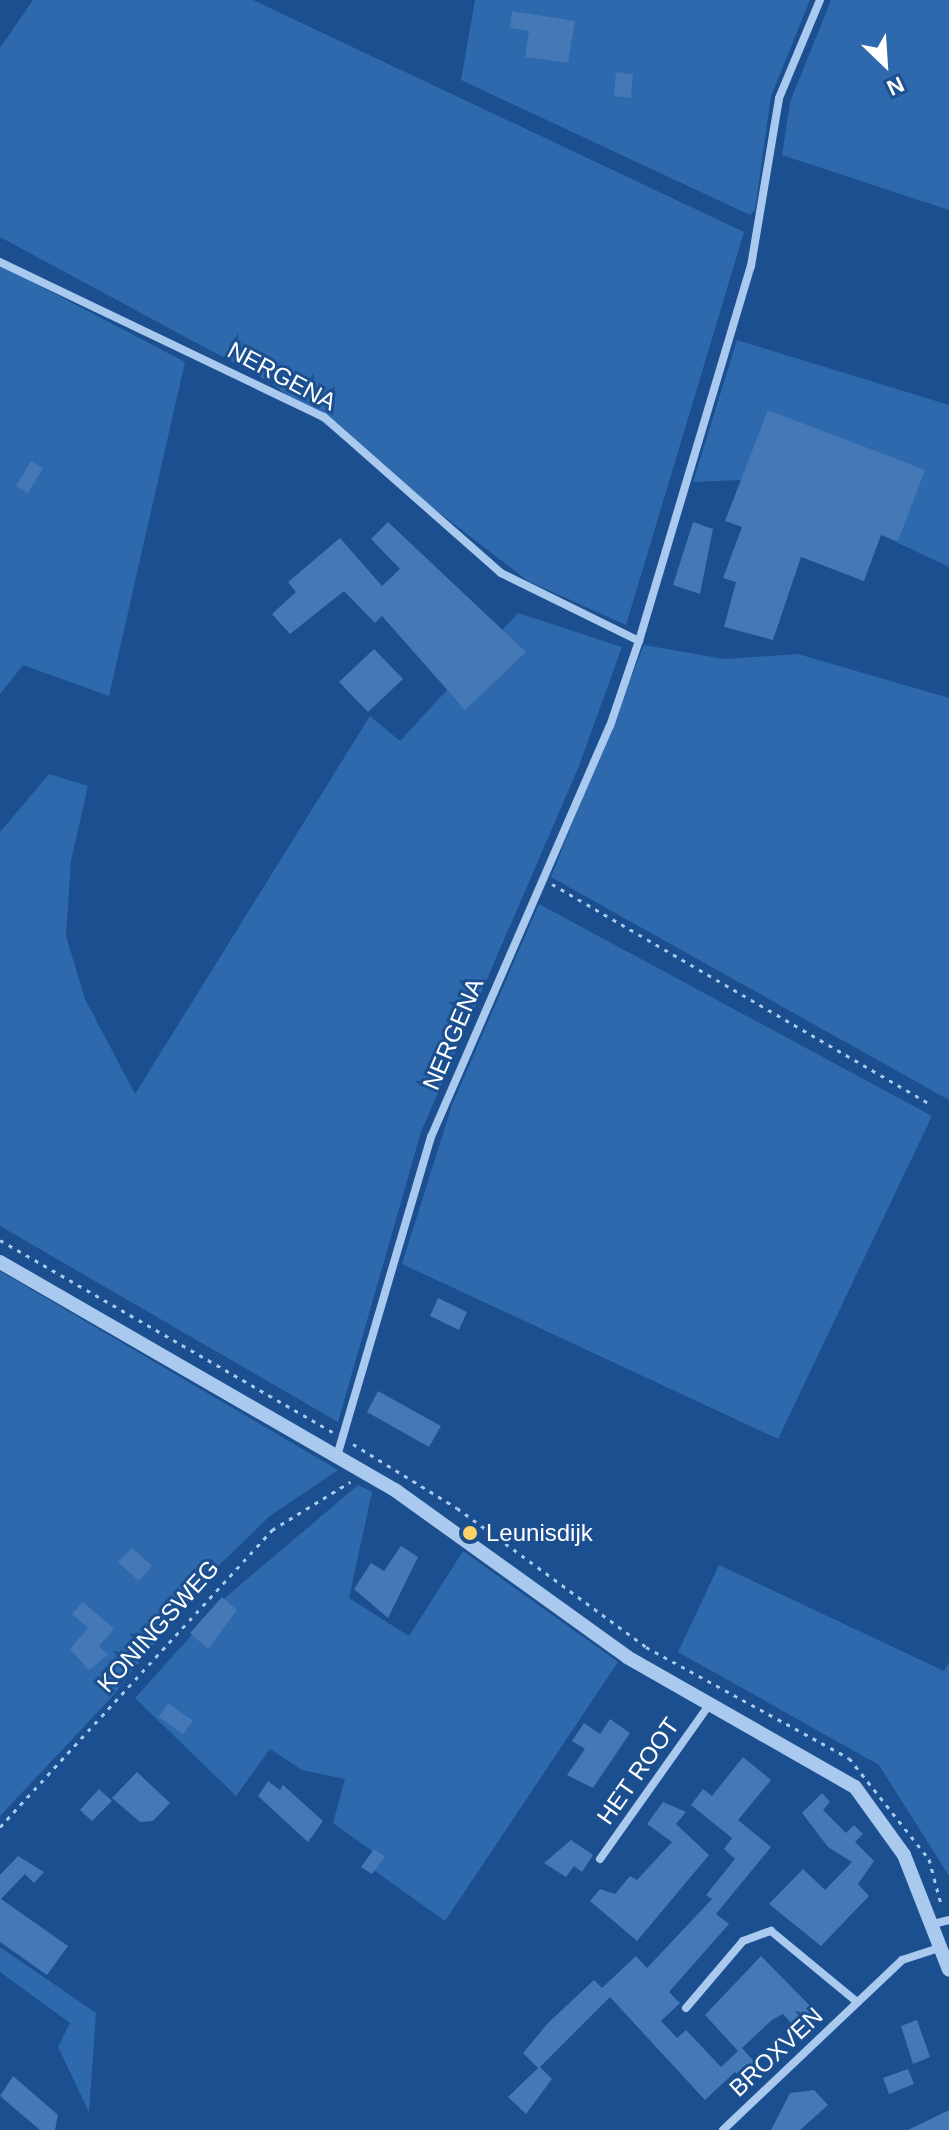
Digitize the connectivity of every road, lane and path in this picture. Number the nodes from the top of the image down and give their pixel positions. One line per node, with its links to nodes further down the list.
1 (820, 0): 3 (street, NERGENA)
2 (0, 262): 3 (street, NERGENA)
3 (639, 641): 4 (street, NERGENA)
4 (542, 878): 5 (path); 8 (street, NERGENA)
5 (929, 1103)
6 (0, 1240): 8 (path)
7 (0, 1262): 9 (street)
8 (345, 1439): 9 (street, NERGENA); 14 (path)
9 (337, 1456): 10 (street)
10 (362, 1471): 11 (street); 12 (path, KONINGSWEG)
11 (709, 1705): 13 (street, HET ROOT); 16 (street)
12 (0, 1827)
13 (600, 1859)
14 (940, 1900)
15 (949, 1920): 16 (street)
16 (933, 1924): 17 (street)
17 (935, 1949): 18 (street); 19 (street, BROXVEN)
18 (949, 1970)
19 (857, 2002): 20 (street, BROXVEN); 21 (street, BROXVEN)
20 (686, 2008)
21 (723, 2130)

